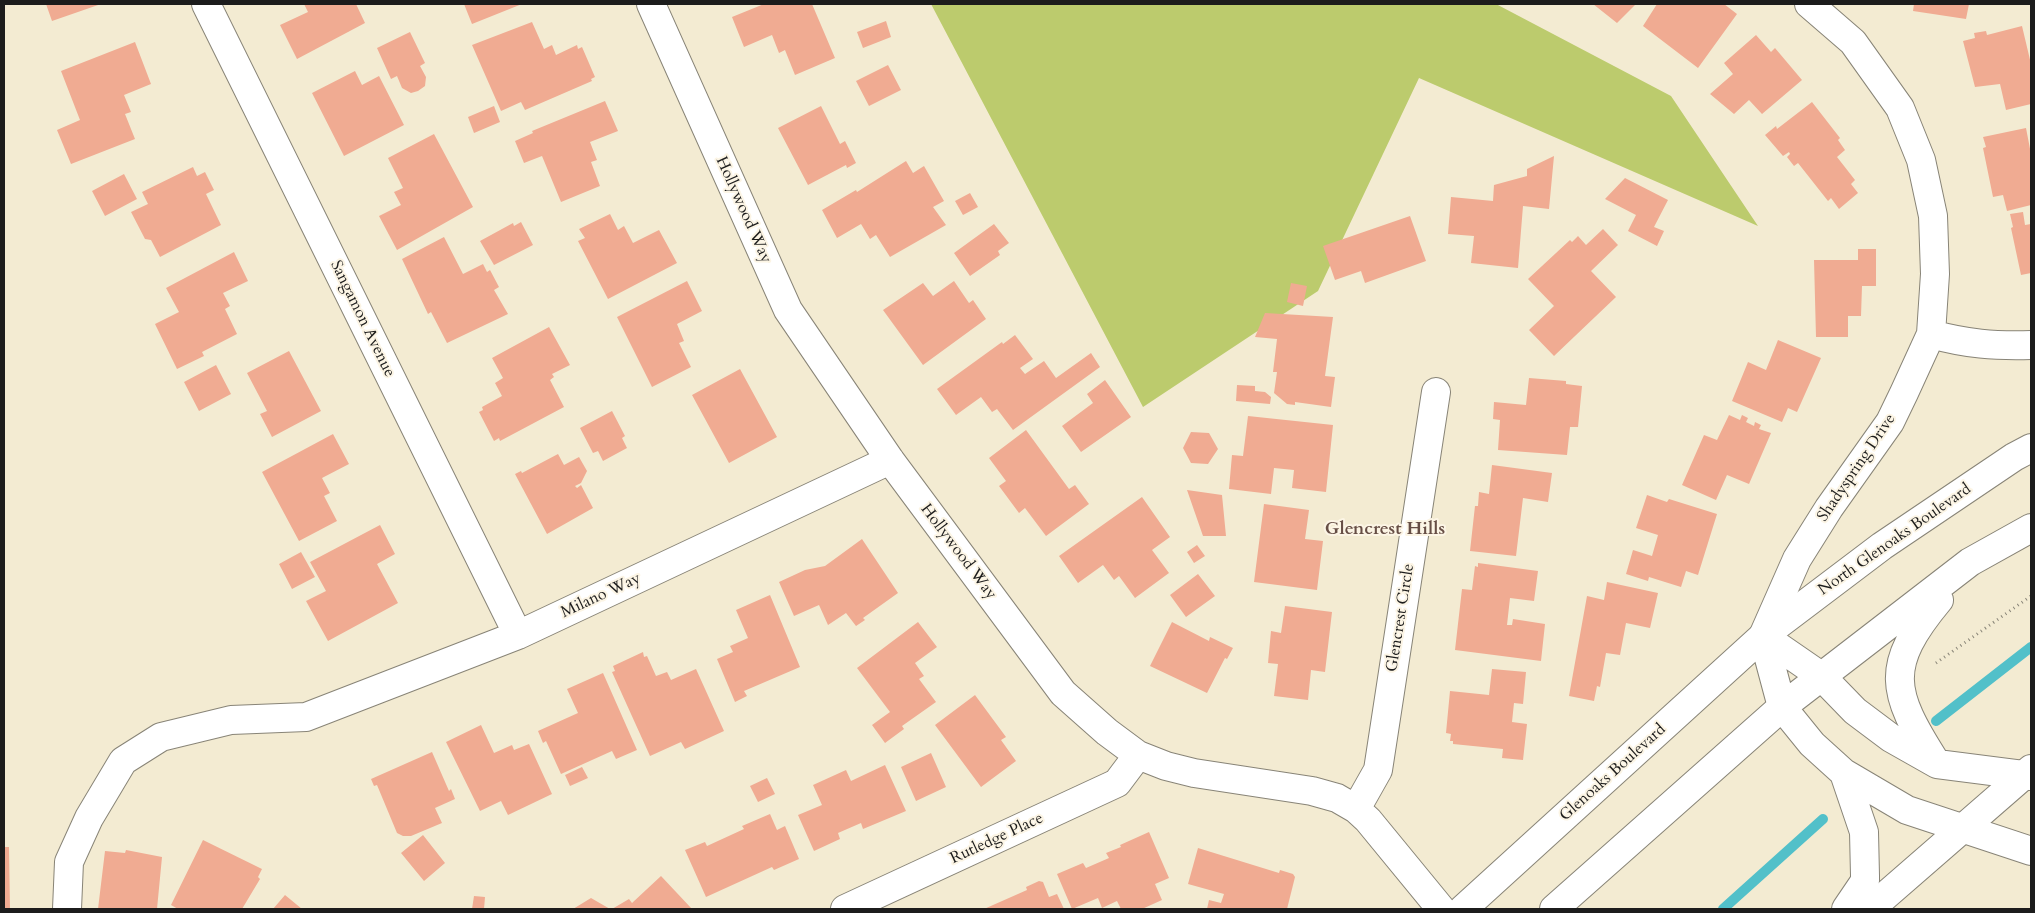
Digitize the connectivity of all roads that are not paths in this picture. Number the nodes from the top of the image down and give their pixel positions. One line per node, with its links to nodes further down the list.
1 (206, 4): 11 (main road, Sangamon Avenue)
2 (651, 4): 8 (main road, Hollywood Way)
3 (1809, 4): 4 (main road, Shadyspring Drive)
4 (1931, 334): 5 (main road); 12 (main road, Shadyspring Drive)
5 (2031, 346)
6 (1436, 392): 19 (main road, Glencrest Circle)
7 (2031, 448): 12 (main road, North Glenoaks Boulevard)
8 (890, 460): 11 (main road, Milano Way); 15 (main road, Hollywood Way)
9 (2031, 528): 10 (main road)
10 (1970, 562): 13 (main road); 16 (main road)
11 (518, 635): 22 (main road, Milano Way)
12 (1763, 636): 13 (main road); 14 (main road); 25 (main road, Glenoaks Boulevard)
13 (1821, 676): 14 (main road); 16 (main road)
14 (1782, 707): 17 (main road); 26 (main road)
15 (1138, 755): 19 (main road, Hollywood Way); 23 (main road, Rutledge Place)
16 (1937, 764): 18 (main road)
17 (1844, 773): 20 (main road); 27 (main road)
18 (2029, 773): 20 (main road)
19 (1356, 809): 24 (main road, Hollywood Way)
20 (1963, 828): 21 (main road); 28 (main road)
21 (2031, 851)
22 (67, 909)
23 (846, 909)
24 (1441, 909)
25 (1463, 909)
26 (1554, 909)
27 (1846, 909)
28 (1870, 909)

